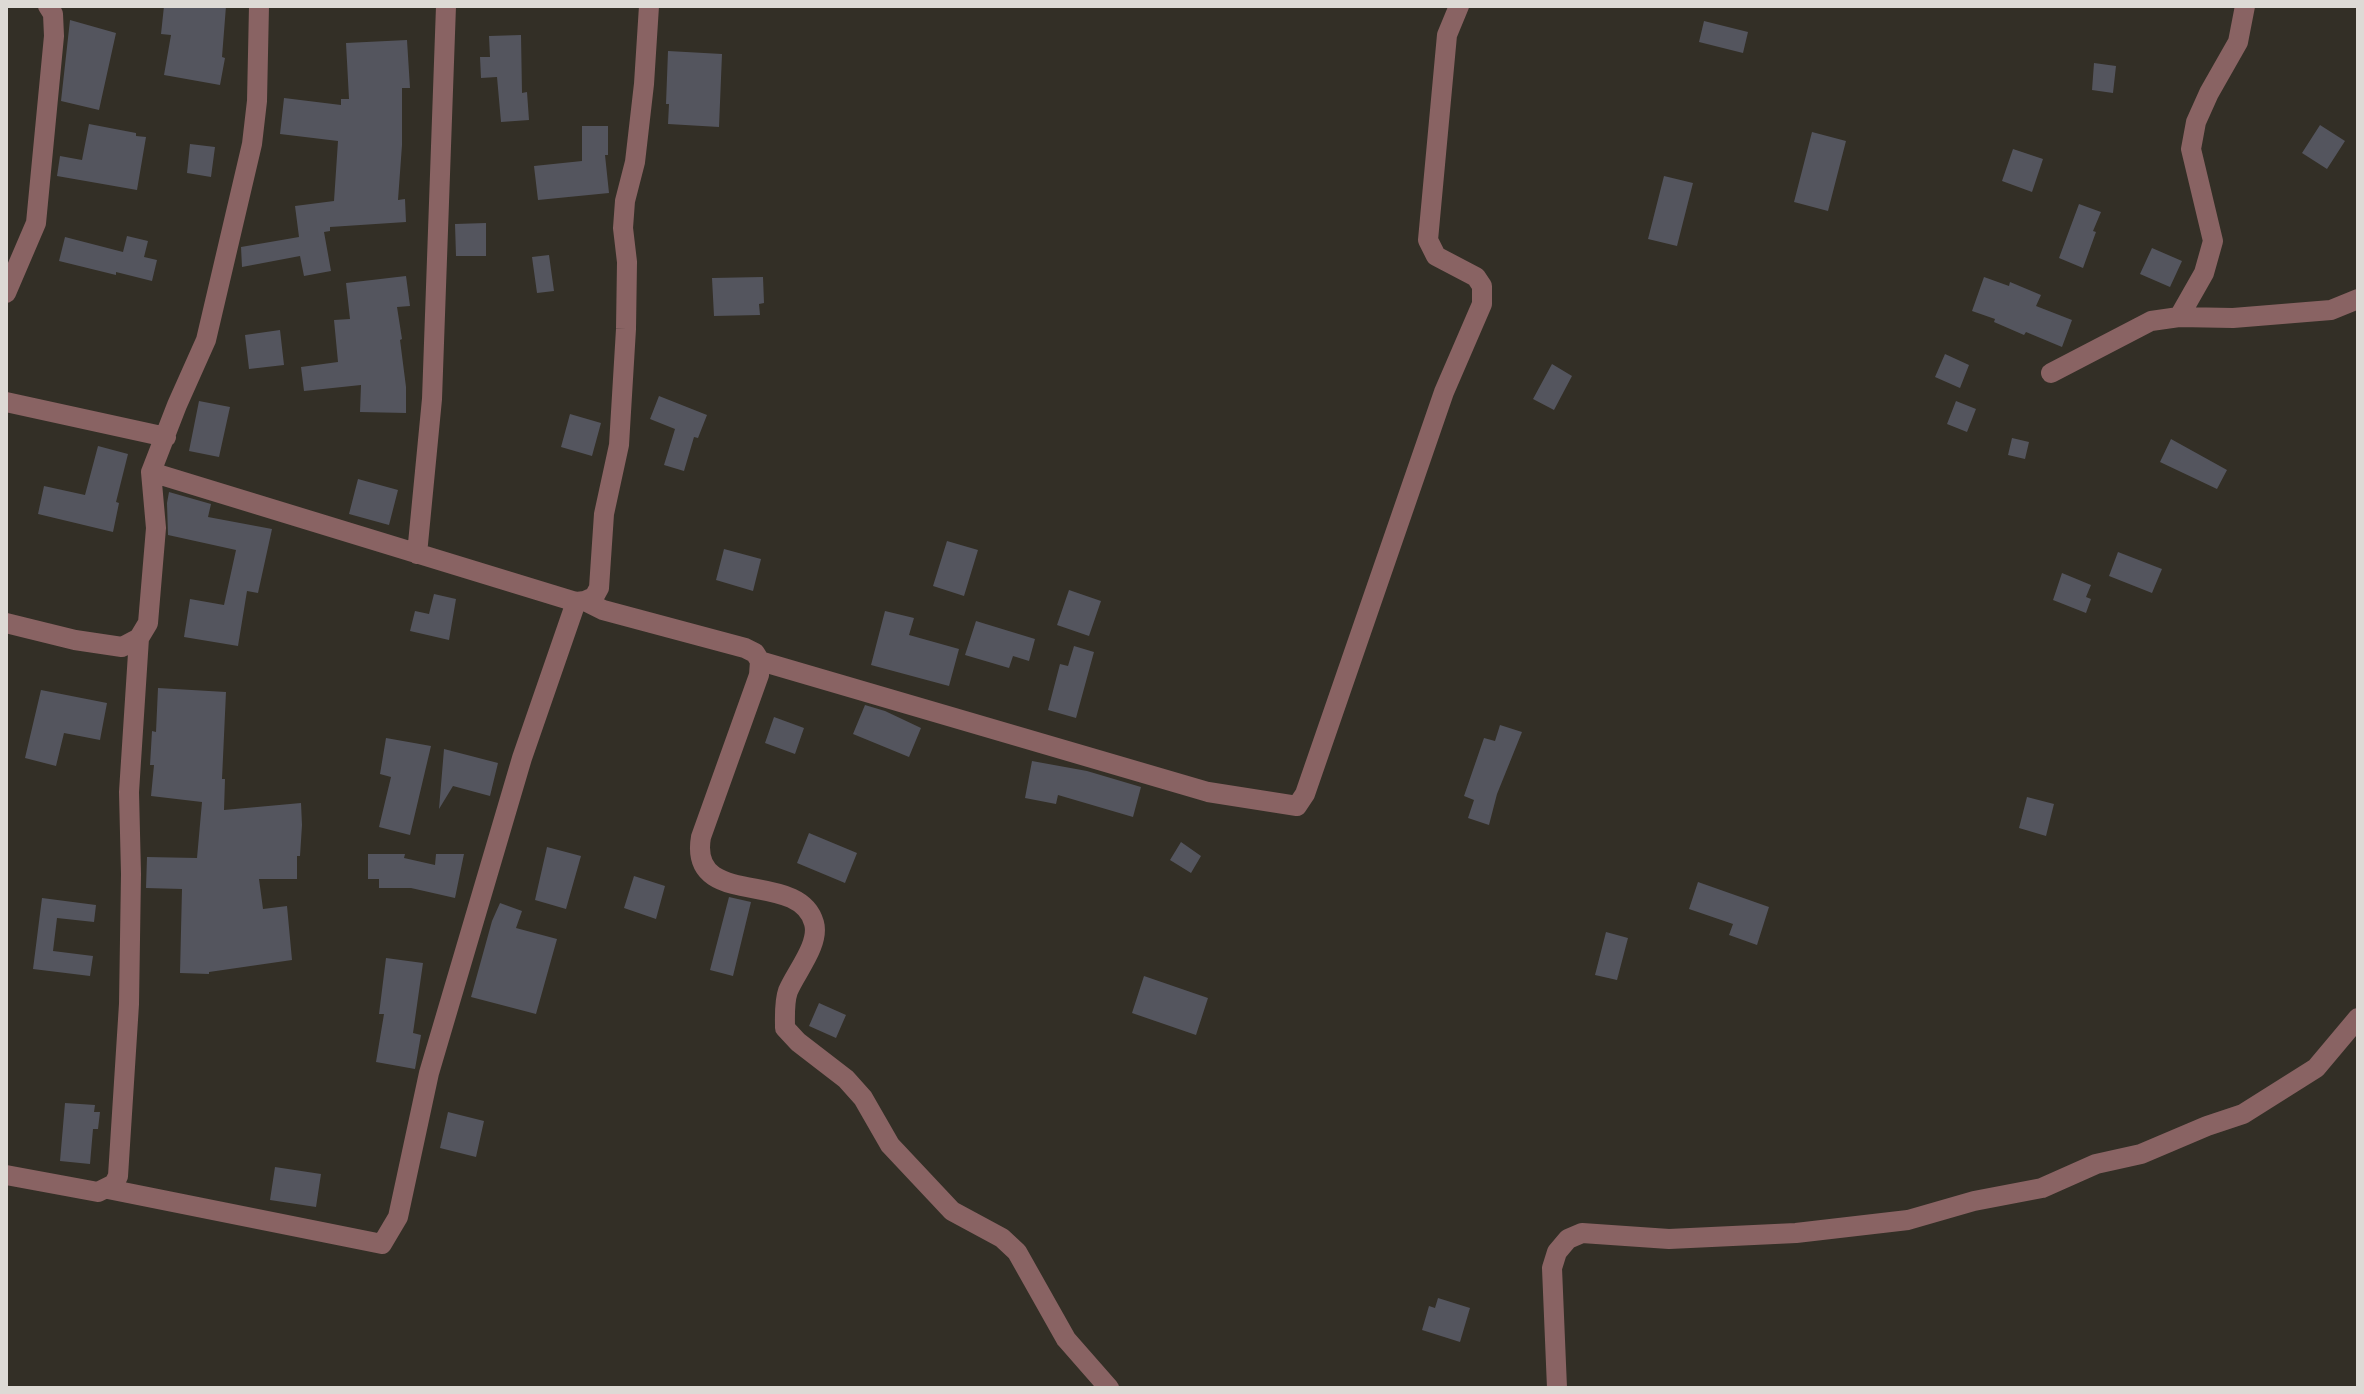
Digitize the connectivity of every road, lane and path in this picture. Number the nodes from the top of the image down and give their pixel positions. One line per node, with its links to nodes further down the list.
1 (48, 6): 7 (street)
2 (259, 6): 12 (street)
3 (446, 6): 14 (street)
4 (649, 6): 15 (street)
5 (1459, 6): 18 (street)
6 (2245, 6): 9 (street)
7 (6, 293)
8 (2358, 299): 9 (street)
9 (2179, 317): 10 (street)
10 (2051, 373)
11 (6, 402): 12 (street)
12 (166, 437): 13 (street)
13 (151, 472): 14 (street); 17 (street)
14 (417, 554): 15 (street)
15 (581, 602): 18 (street); 21 (street)
16 (6, 623): 17 (street)
17 (139, 638): 21 (street)
18 (760, 661): 22 (street)
19 (2358, 1018): 23 (street)
20 (6, 1175): 21 (street)
21 (108, 1189)
22 (1109, 1388)
23 (1557, 1388)

